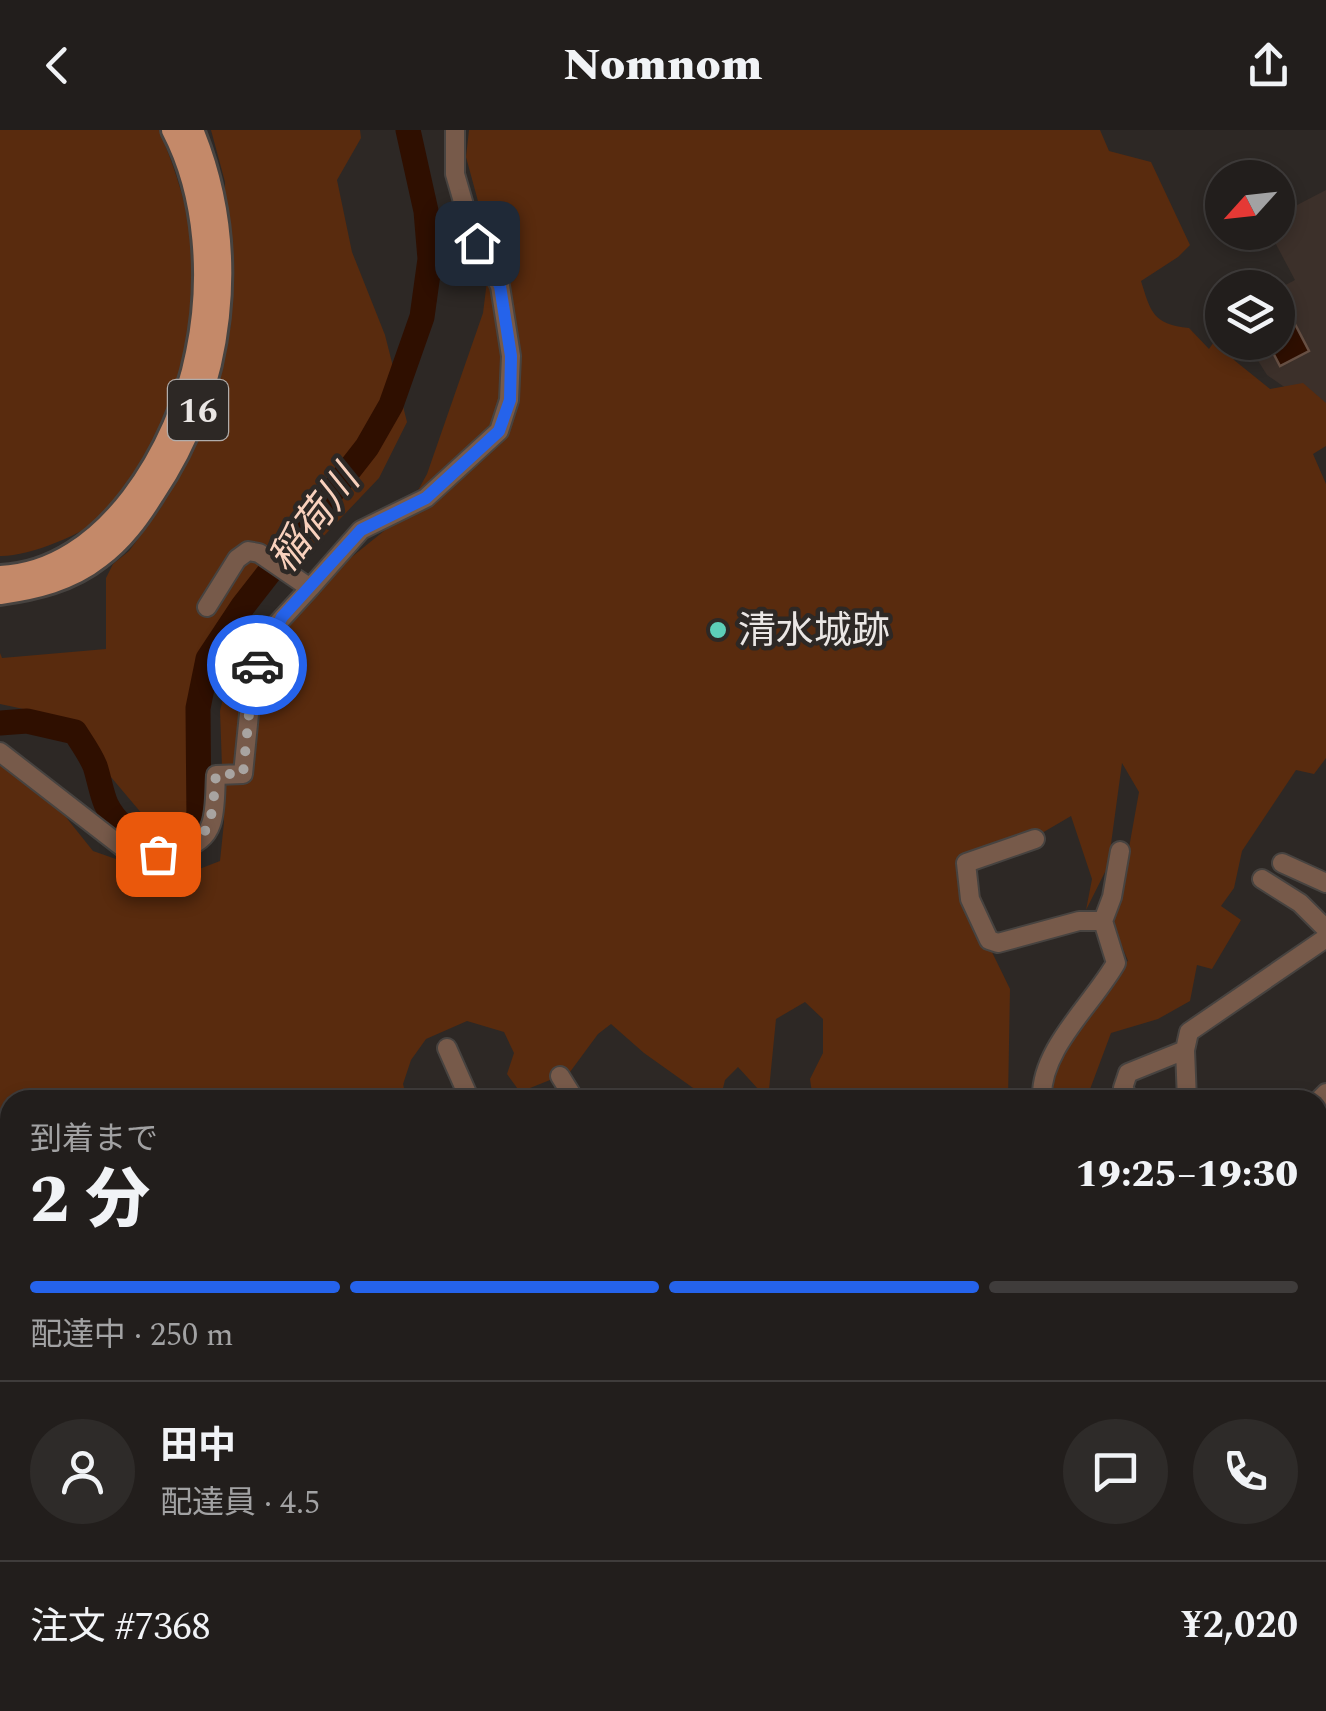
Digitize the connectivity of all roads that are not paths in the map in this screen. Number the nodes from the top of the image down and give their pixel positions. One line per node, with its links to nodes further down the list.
1 (173, 130): 4 (main road, 16)
2 (192, 130): 6 (main road, 16)
3 (455, 130): 5 (street)
4 (0, 577)
5 (305, 585): 7 (street); 8 (street)
6 (0, 593)
7 (207, 607)
8 (0, 752)
9 (1035, 839): 14 (street)
10 (1120, 851): 14 (street)
11 (1282, 863): 13 (street)
12 (1262, 880): 15 (street)
13 (1326, 884)
14 (1102, 921): 22 (street)
15 (1326, 930)
16 (1326, 938): 18 (street)
17 (446, 1048): 20 (street)
18 (1185, 1050): 23 (street); 24 (street)
19 (560, 1076): 21 (street)
20 (465, 1090)
21 (569, 1090)
22 (1041, 1090)
23 (1124, 1090)
24 (1187, 1090)

